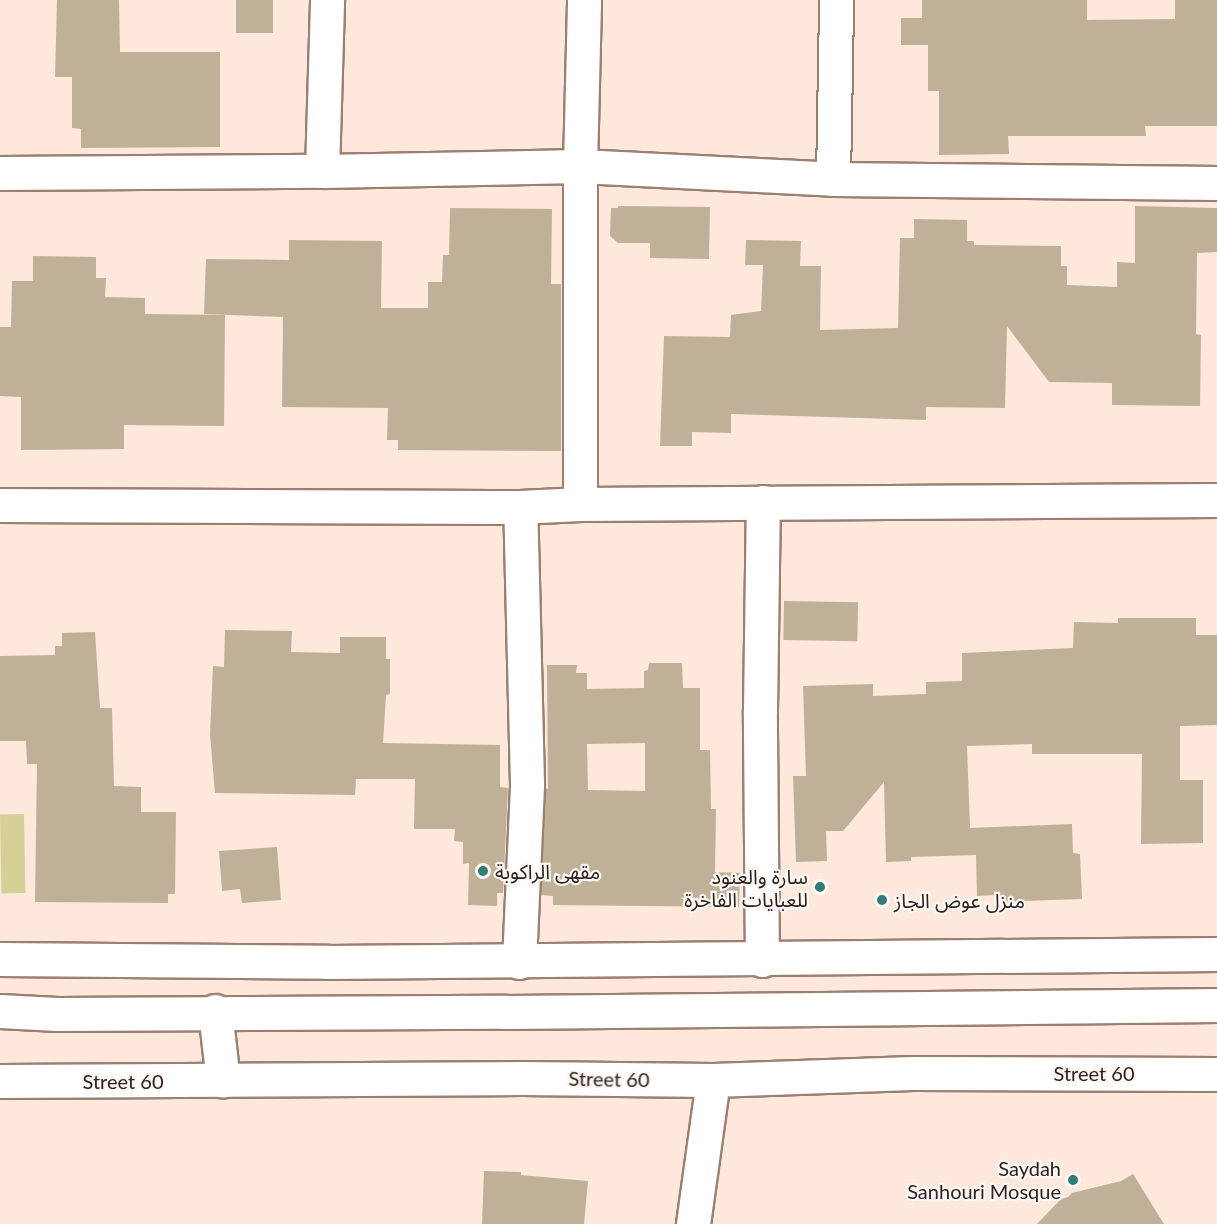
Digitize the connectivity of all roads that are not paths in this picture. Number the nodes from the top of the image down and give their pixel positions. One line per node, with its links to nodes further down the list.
1 (327, 0): 5 (street)
2 (584, 0): 4 (street)
3 (836, 0): 7 (street)
4 (580, 166): 5 (street); 7 (street); 11 (street)
5 (322, 171): 6 (street)
6 (0, 173)
7 (833, 179): 8 (street)
8 (1217, 183)
9 (1217, 500): 10 (street)
10 (763, 502): 11 (street); 16 (street)
11 (580, 504): 13 (street)
12 (0, 505): 13 (street)
13 (520, 507): 17 (street)
14 (1217, 954): 16 (street)
15 (0, 959): 17 (street)
16 (762, 960): 17 (street)
17 (519, 962)
18 (1217, 1005): 20 (street)
19 (0, 1011): 20 (street)
20 (215, 1011): 23 (street)
21 (1217, 1074): 22 (street, Street 60)
22 (713, 1080): 23 (street, Street 60); 25 (street)
23 (222, 1081): 24 (street, Street 60)
24 (0, 1082)
25 (693, 1224)

